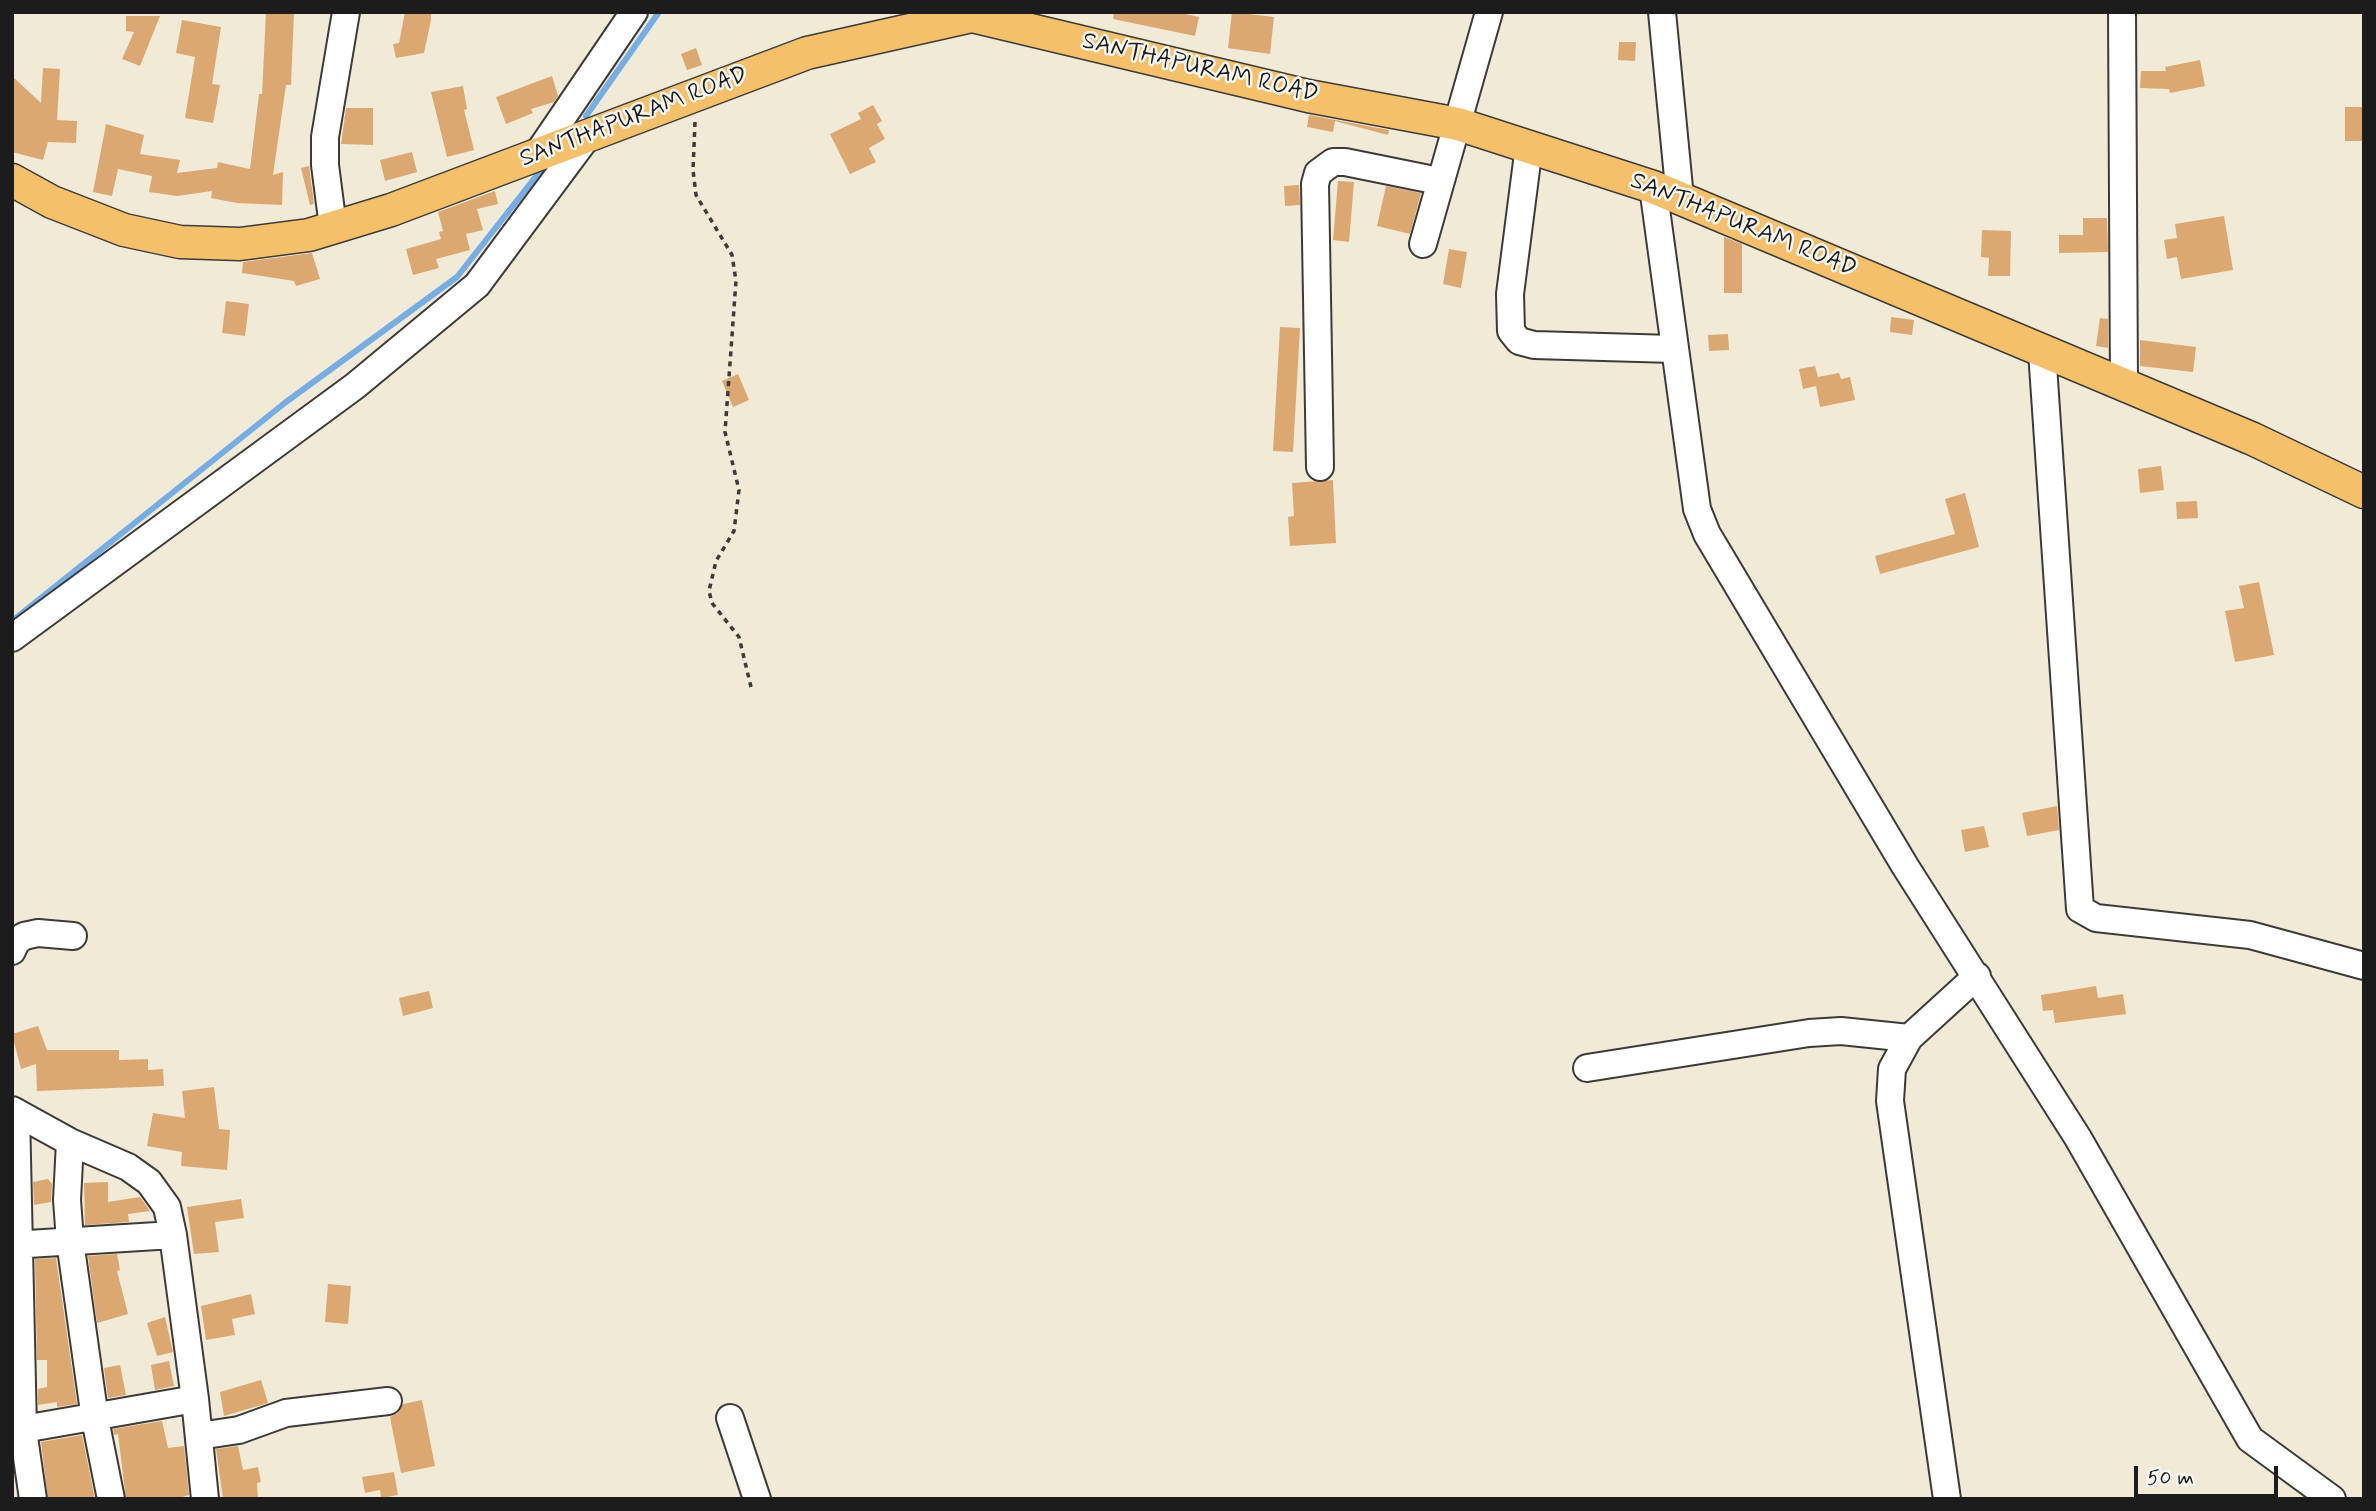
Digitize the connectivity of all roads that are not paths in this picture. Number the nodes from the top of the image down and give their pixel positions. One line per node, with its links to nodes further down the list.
1 (346, 12): 13 (street)
2 (634, 12): 9 (street)
3 (1489, 12): 6 (street)
4 (1662, 12): 12 (street)
5 (2123, 12): 17 (street)
6 (1458, 124): 7 (main road, SANTHAPURAM ROAD); 8 (main road, SANTHAPURAM ROAD); 11 (street)
7 (590, 133): 9 (main road, SANTHAPURAM ROAD); 20 (street)
8 (1529, 146): 12 (main road, SANTHAPURAM ROAD); 15 (street)
9 (536, 156): 13 (main road, SANTHAPURAM ROAD)
10 (12, 180): 13 (main road, SANTHAPURAM ROAD)
11 (1439, 181): 14 (street); 18 (street)
12 (1666, 192): 15 (street); 16 (main road, SANTHAPURAM ROAD)
13 (333, 227)
14 (1423, 244)
15 (1673, 349): 24 (street)
16 (2042, 351): 17 (main road, SANTHAPURAM ROAD); 23 (street)
17 (2124, 386): 19 (main road, SANTHAPURAM ROAD)
18 (1320, 467)
19 (2364, 492)
20 (12, 638)
21 (73, 936): 22 (street)
22 (12, 951)
23 (2364, 966)
24 (1977, 976): 25 (street); 43 (street)
25 (1909, 1038): 26 (street); 42 (street)
26 (1587, 1068)
27 (14, 1111): 28 (street); 31 (street)
28 (70, 1142): 29 (street); 30 (street)
29 (173, 1234): 30 (street); 32 (street)
30 (70, 1241): 31 (street); 35 (street)
31 (15, 1245): 36 (street)
32 (195, 1399): 35 (street); 37 (street)
33 (388, 1401): 37 (street)
34 (730, 1418): 41 (street)
35 (95, 1419): 36 (street); 39 (street)
36 (18, 1431): 38 (street)
37 (199, 1436): 40 (street)
38 (33, 1499)
39 (111, 1499)
40 (205, 1499)
41 (757, 1499)
42 (1947, 1499)
43 (2332, 1499)

